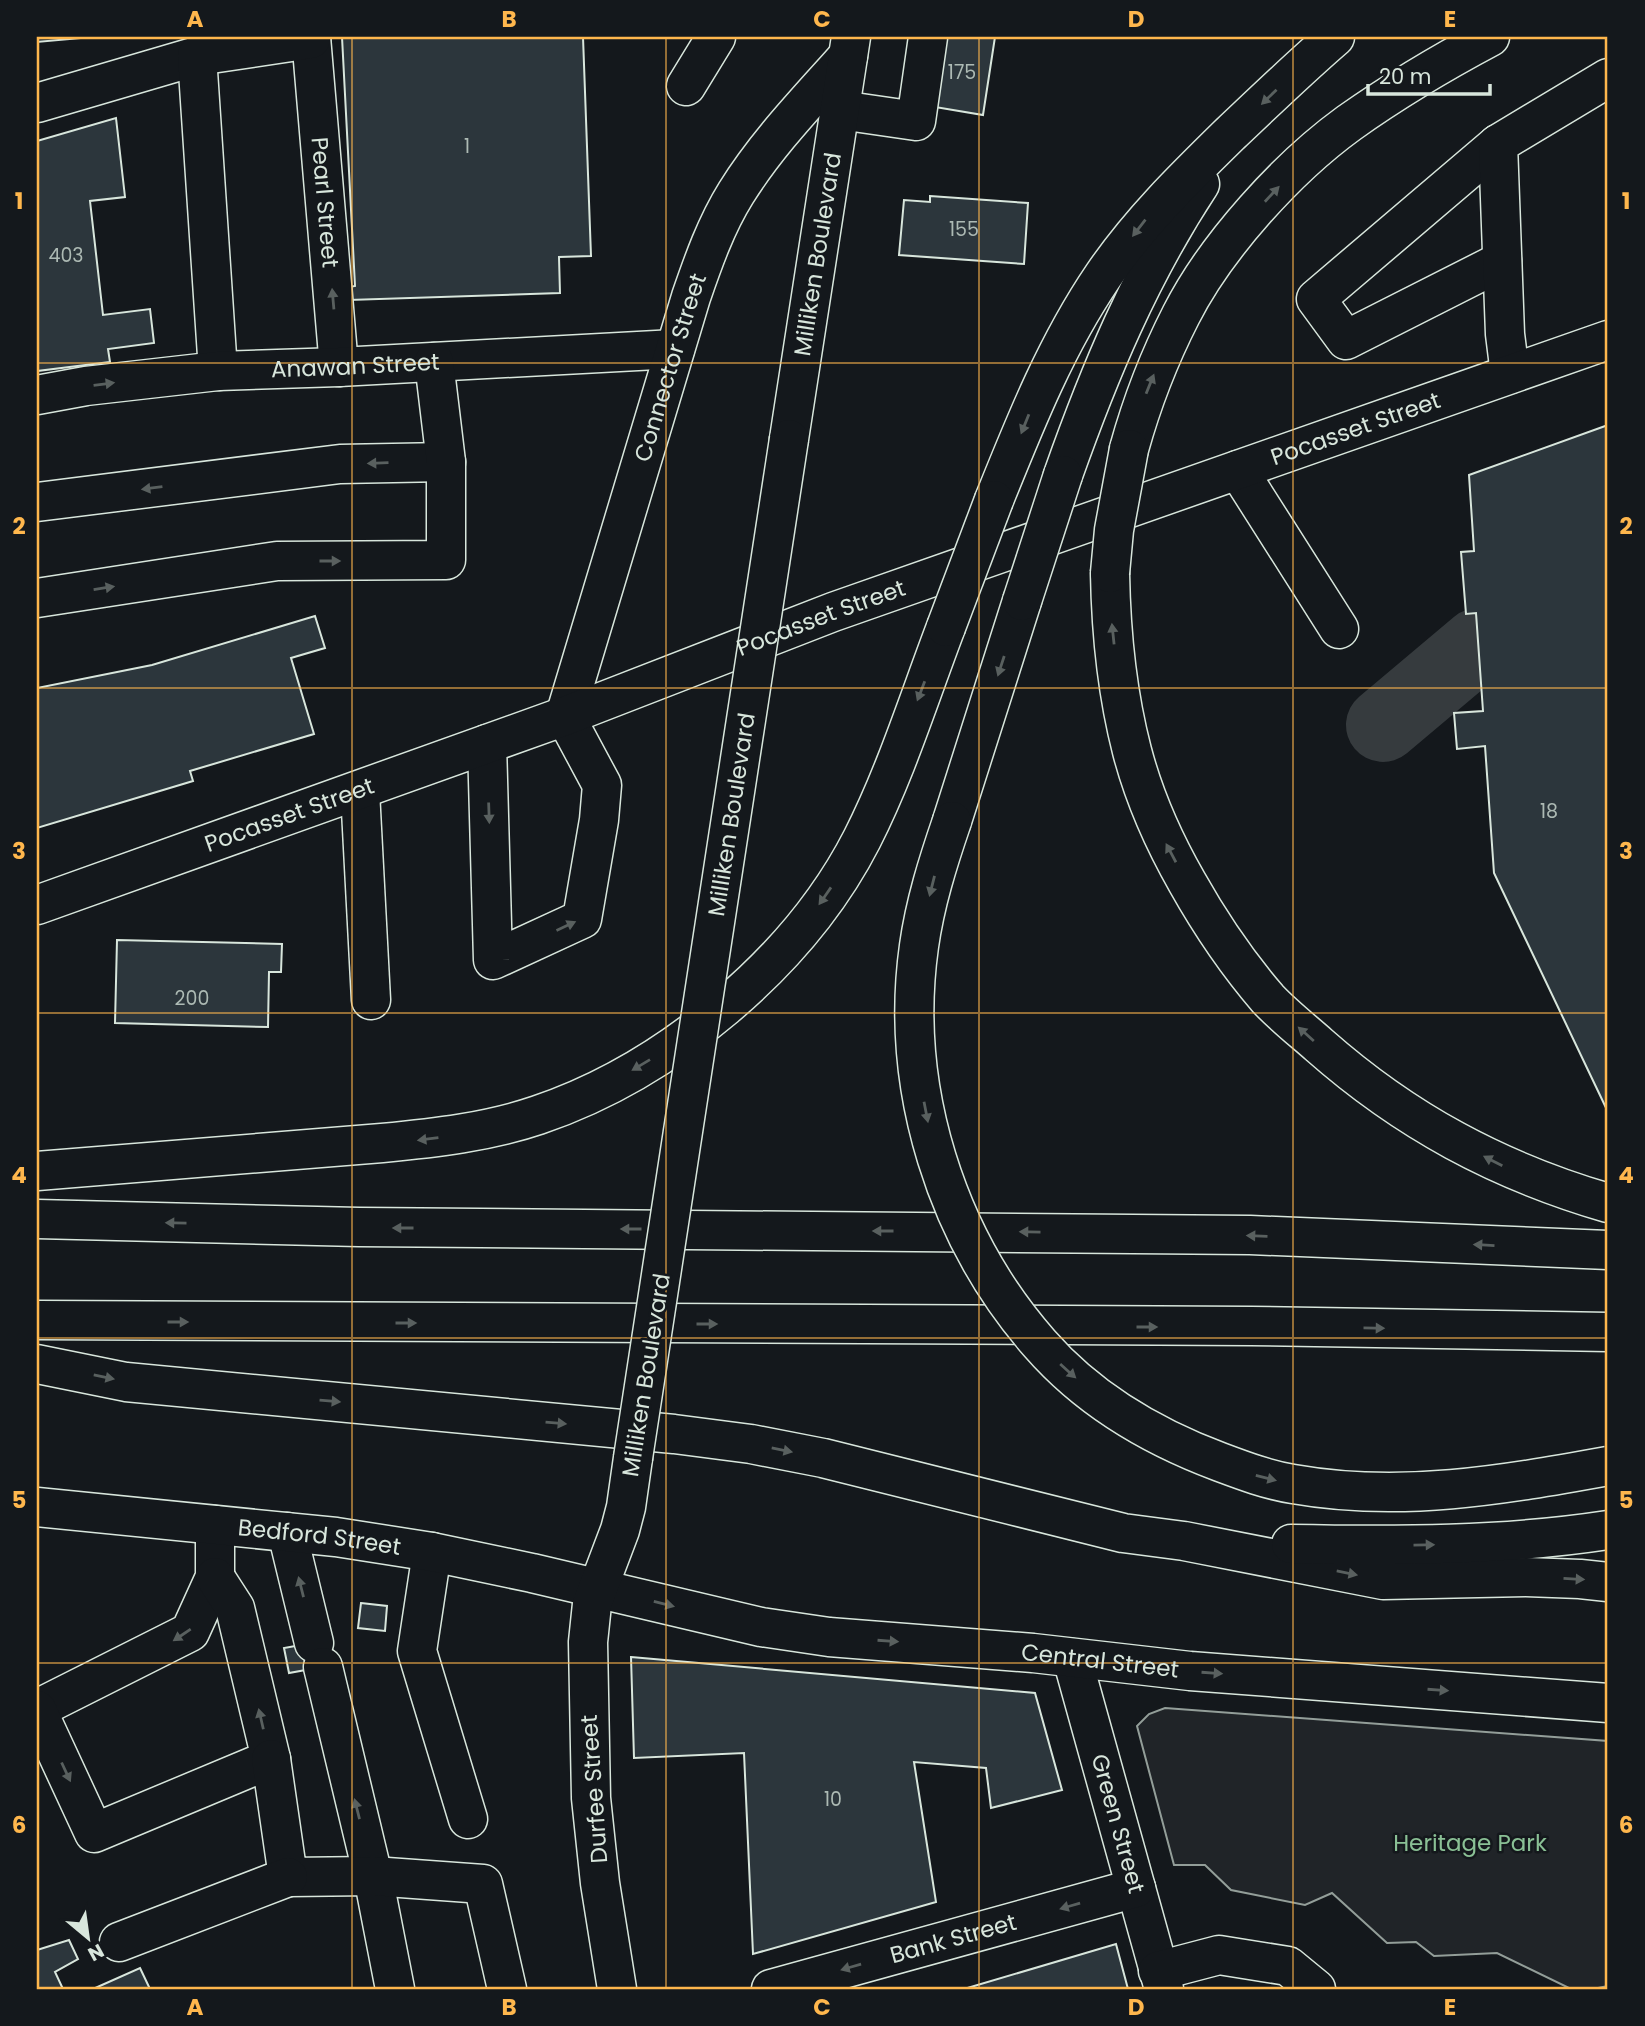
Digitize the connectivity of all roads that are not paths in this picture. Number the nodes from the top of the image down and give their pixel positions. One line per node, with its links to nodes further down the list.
1 (716, 37): 10 (main road)
2 (928, 37): 12 (main road)
3 (1335, 37): 7 (main road)
4 (1490, 37): 34 (main road, one-way to 4, bridge)
5 (311, 38): 8 (main road); 19 (main road, Pearl Street, one-way to 5)
6 (850, 46): 12 (main road, Milliken Boulevard); 17 (main road, Connector Street)
7 (1309, 52): 13 (main road, one-way to 13)
8 (197, 56): 11 (main road); 20 (main road)
9 (1608, 78): 14 (main road)
10 (686, 86)
11 (37, 103)
12 (840, 110): 49 (main road, Milliken Boulevard, bridge)
13 (1237, 127): 33 (main road, one-way to 33, bridge); 40 (main road, one-way to 40, bridge)
14 (1498, 144): 15 (main road); 15 (main road)
15 (1502, 261): 21 (main road)
16 (1608, 340): 21 (main road, Pocasset Street)
17 (675, 349): 18 (main road, Anawan Street); 28 (main road, Connector Street)
18 (434, 362): 19 (main road, Anawan Street); 23 (main road)
19 (339, 367): 20 (main road, Anawan Street)
20 (218, 371): 22 (main road, Anawan Street, one-way to 20)
21 (1510, 374): 24 (main road, Pocasset Street)
22 (37, 395)
23 (446, 461): 25 (main road, one-way to 25); 26 (main road, one-way to 23)
24 (1238, 470): 27 (main road); 28 (main road, Pocasset Street)
25 (37, 502)
26 (37, 598)
27 (1339, 629)
28 (565, 716): 29 (main road, Pocasset Street); 29 (main road, one-way to 28)
29 (487, 744): 30 (main road, Pocasset Street)
30 (359, 791): 31 (main road, Pocasset Street); 32 (main road)
31 (37, 905)
32 (371, 1000)
33 (37, 1171)
34 (1608, 1203)
35 (37, 1219): 36 (main road, one-way to 35)
36 (1608, 1250)
37 (37, 1320): 38 (main road, one-way to 38)
38 (1608, 1332)
39 (37, 1364): 45 (main road, one-way to 45)
40 (1608, 1466)
41 (37, 1507): 42 (main road, Bedford Street)
42 (215, 1525): 44 (main road, Bedford Street); 47 (main road)
43 (1608, 1530): 45 (main road, one-way to 43)
44 (287, 1532): 46 (main road, Bedford Street); 55 (main road, one-way to 44)
45 (1184, 1541): 48 (main road, one-way to 48)
46 (432, 1552): 49 (main road, Bedford Street); 54 (main road)
47 (215, 1577): 52 (main road, one-way to 52); 53 (main road, one-way to 47)
48 (1608, 1582)
49 (597, 1588): 50 (main road, Central Street, one-way to 50); 62 (main road, Durfee Street)
50 (1072, 1658): 51 (main road, Central Street, one-way to 51); 57 (main road, Green Street)
51 (1608, 1703)
52 (37, 1709): 53 (main road, one-way to 53)
53 (271, 1759): 56 (main road)
54 (468, 1819)
55 (373, 1876): 56 (main road); 60 (main road); 61 (main road)
56 (288, 1877): 58 (main road)
57 (1136, 1888): 59 (main road, Green Street); 63 (main road, Bank Street, one-way to 63)
58 (119, 1942)
59 (1161, 1980): 64 (main road)
60 (395, 1989)
61 (507, 1989)
62 (617, 1989)
63 (771, 1989)
64 (1316, 1989)

